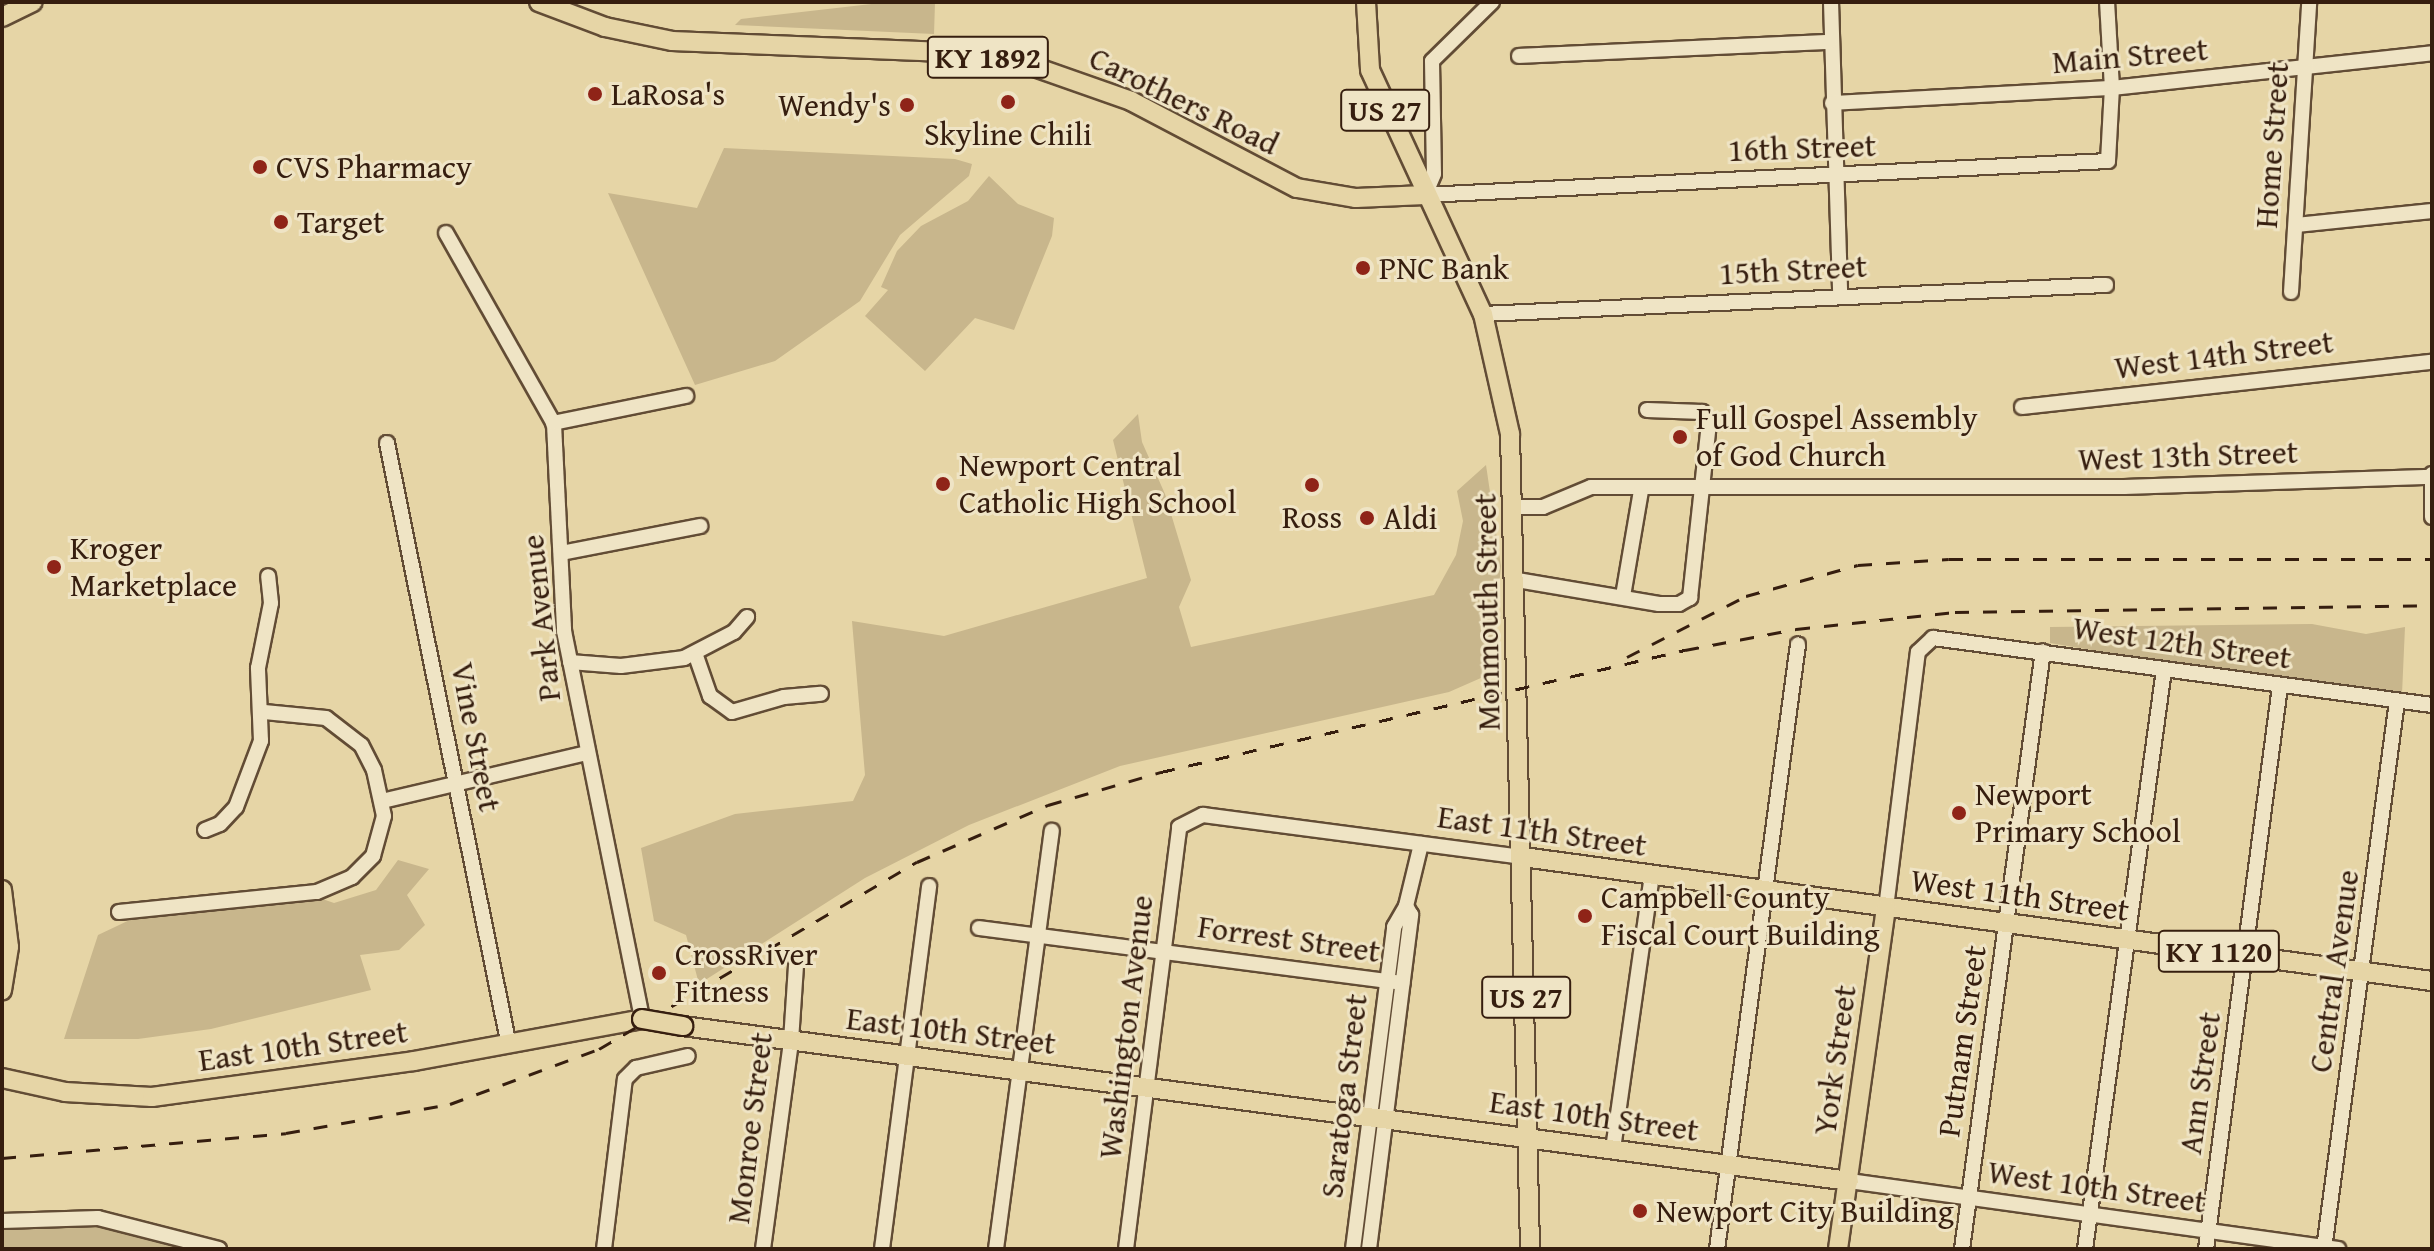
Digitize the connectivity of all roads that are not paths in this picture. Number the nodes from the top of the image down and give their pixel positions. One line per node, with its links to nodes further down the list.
1 (33, 2): 8 (main road)
2 (539, 2): 16 (main road, Carothers Road / KY 1892)
3 (1366, 2): 16 (main road, Monmouth Street / US 27)
4 (1492, 2): 16 (street)
5 (1831, 2): 9 (street)
6 (2107, 2): 13 (street)
7 (2309, 2): 12 (street, Home Street)
8 (2, 17)
9 (1830, 42): 11 (street); 14 (street)
10 (2432, 53): 12 (street, Main Street)
11 (1519, 56)
12 (2306, 67): 13 (street, Main Street); 18 (street, Home Street)
13 (2112, 88): 14 (street, Main Street); 15 (street, 16th Street)
14 (1832, 103): 15 (street)
15 (1834, 175): 16 (street, 16th Street); 22 (street)
16 (1425, 195): 23 (main road, Monmouth Street / US 27)
17 (2432, 211): 18 (street)
18 (2296, 225): 21 (street, Home Street)
19 (446, 233): 28 (street, Park Avenue)
20 (2106, 285): 22 (street, 15th Street)
21 (2291, 292)
22 (1840, 295): 23 (street, 15th Street)
23 (1483, 314): 33 (main road, Monmouth Street / US 27)
24 (2432, 362): 26 (street, West 14th Street)
25 (686, 396): 28 (street)
26 (2022, 407)
27 (1647, 410): 31 (street)
28 (553, 423): 36 (street, Park Avenue)
29 (387, 443): 53 (street, Vine Street)
30 (2432, 476): 31 (street, West 13th Street); 34 (street)
31 (1705, 489): 32 (street, West 13th Street); 39 (street)
32 (1641, 491): 33 (street, West 13th Street); 39 (street)
33 (1515, 507): 38 (main road, Monmouth Street / US 27)
34 (2432, 517)
35 (700, 526): 36 (street)
36 (561, 553): 45 (street, Park Avenue)
37 (268, 576): 51 (street)
38 (1517, 580): 39 (street); 59 (main road, Monmouth Street / US 27)
39 (1623, 596)
40 (747, 617): 44 (street)
41 (1925, 643): 43 (street, West 12th Street); 65 (street, York Street)
42 (1798, 644): 63 (street)
43 (2043, 651): 46 (street, West 12th Street); 67 (street, Putnam Street)
44 (695, 653): 45 (street); 48 (street)
45 (570, 662): 52 (street, Park Avenue)
46 (2164, 669): 47 (street, West 12th Street); 70 (street)
47 (2280, 686): 49 (street, West 12th Street); 72 (street, Ann Street)
48 (821, 694)
49 (2397, 701): 50 (street, West 12th Street); 74 (street, Central Avenue)
50 (2432, 705)
51 (264, 712): 54 (street); 56 (street)
52 (586, 753): 53 (street); 79 (street, Park Avenue)
53 (456, 783): 54 (street); 80 (street, Vine Street)
54 (382, 801): 66 (street)
55 (1189, 818): 58 (street, East 11th Street); 71 (street, Washington Avenue)
56 (205, 830)
57 (1052, 831): 69 (street)
58 (1421, 844): 59 (street, East 11th Street); 64 (street, Saratoga Street)
59 (1523, 857): 60 (main road, East 11th Street); 88 (main road, Monmouth Street / US 27)
60 (1652, 876): 63 (main road, East 11th Street); 89 (street)
61 (929, 886): 82 (street)
62 (2, 890): 78 (main road)
63 (1764, 891): 65 (main road, East 11th Street); 90 (street)
64 (1406, 906): 75 (street, Saratoga Street); 77 (street, Saratoga Street)
65 (1886, 908): 67 (main road, West 11th Street / KY 1120); 91 (main road, York Street)
66 (119, 912)
67 (2006, 923): 70 (main road, West 11th Street / KY 1120); 92 (street, Putnam Street)
68 (979, 928): 69 (street, Forrest Street)
69 (1038, 933): 71 (street, Forrest Street); 84 (street)
70 (2127, 939): 72 (main road, West 11th Street / KY 1120); 93 (street)
71 (1162, 950): 75 (street, Forrest Street); 86 (street, Washington Avenue)
72 (2245, 955): 74 (main road, West 11th Street / KY 1120); 95 (street, Ann Street)
73 (796, 965): 81 (street, Monroe Street)
74 (2363, 971): 76 (main road, West 11th Street / KY 1120); 96 (street, Central Avenue)
75 (1386, 980): 77 (street, Forrest Street); 87 (street, Saratoga Street)
76 (2432, 981)
77 (1402, 983): 87 (street, Saratoga Street)
78 (2, 990)
79 (642, 1019): 80 (main road, East 10th Street); 81 (main road, East 10th Street, bridge)
80 (508, 1041): 85 (main road, East 10th Street)
81 (791, 1041): 82 (main road, East 10th Street); 99 (street, Monroe Street)
82 (907, 1055): 84 (main road, East 10th Street); 100 (street)
83 (688, 1056): 98 (street)
84 (1020, 1070): 86 (main road, East 10th Street); 101 (street)
85 (2, 1078)
86 (1144, 1088): 87 (main road, East 10th Street); 102 (street, Washington Avenue)
87 (1378, 1117): 88 (main road, East 10th Street); 103 (street, Saratoga Street); 104 (street, Saratoga Street)
88 (1529, 1137): 89 (main road, East 10th Street); 105 (main road, Monmouth Street / US 27)
89 (1613, 1149): 90 (main road, East 10th Street)
90 (1729, 1165): 91 (main road, East 10th Street); 106 (street)
91 (1849, 1181): 92 (street, West 10th Street); 107 (main road, York Street)
92 (1969, 1197): 93 (street, West 10th Street); 108 (street, Putnam Street)
93 (2090, 1213): 95 (street, West 10th Street); 109 (street)
94 (2, 1221): 97 (street)
95 (2208, 1231): 96 (street, West 10th Street); 110 (street, Ann Street)
96 (2329, 1248)
97 (219, 1249)
98 (604, 1249)
99 (763, 1249)
100 (882, 1249)
101 (996, 1249)
102 (1126, 1249)
103 (1353, 1249)
104 (1369, 1249)
105 (1530, 1249)
106 (1717, 1249)
107 (1838, 1249)
108 (1962, 1249)
109 (2085, 1249)
110 (2206, 1249)

